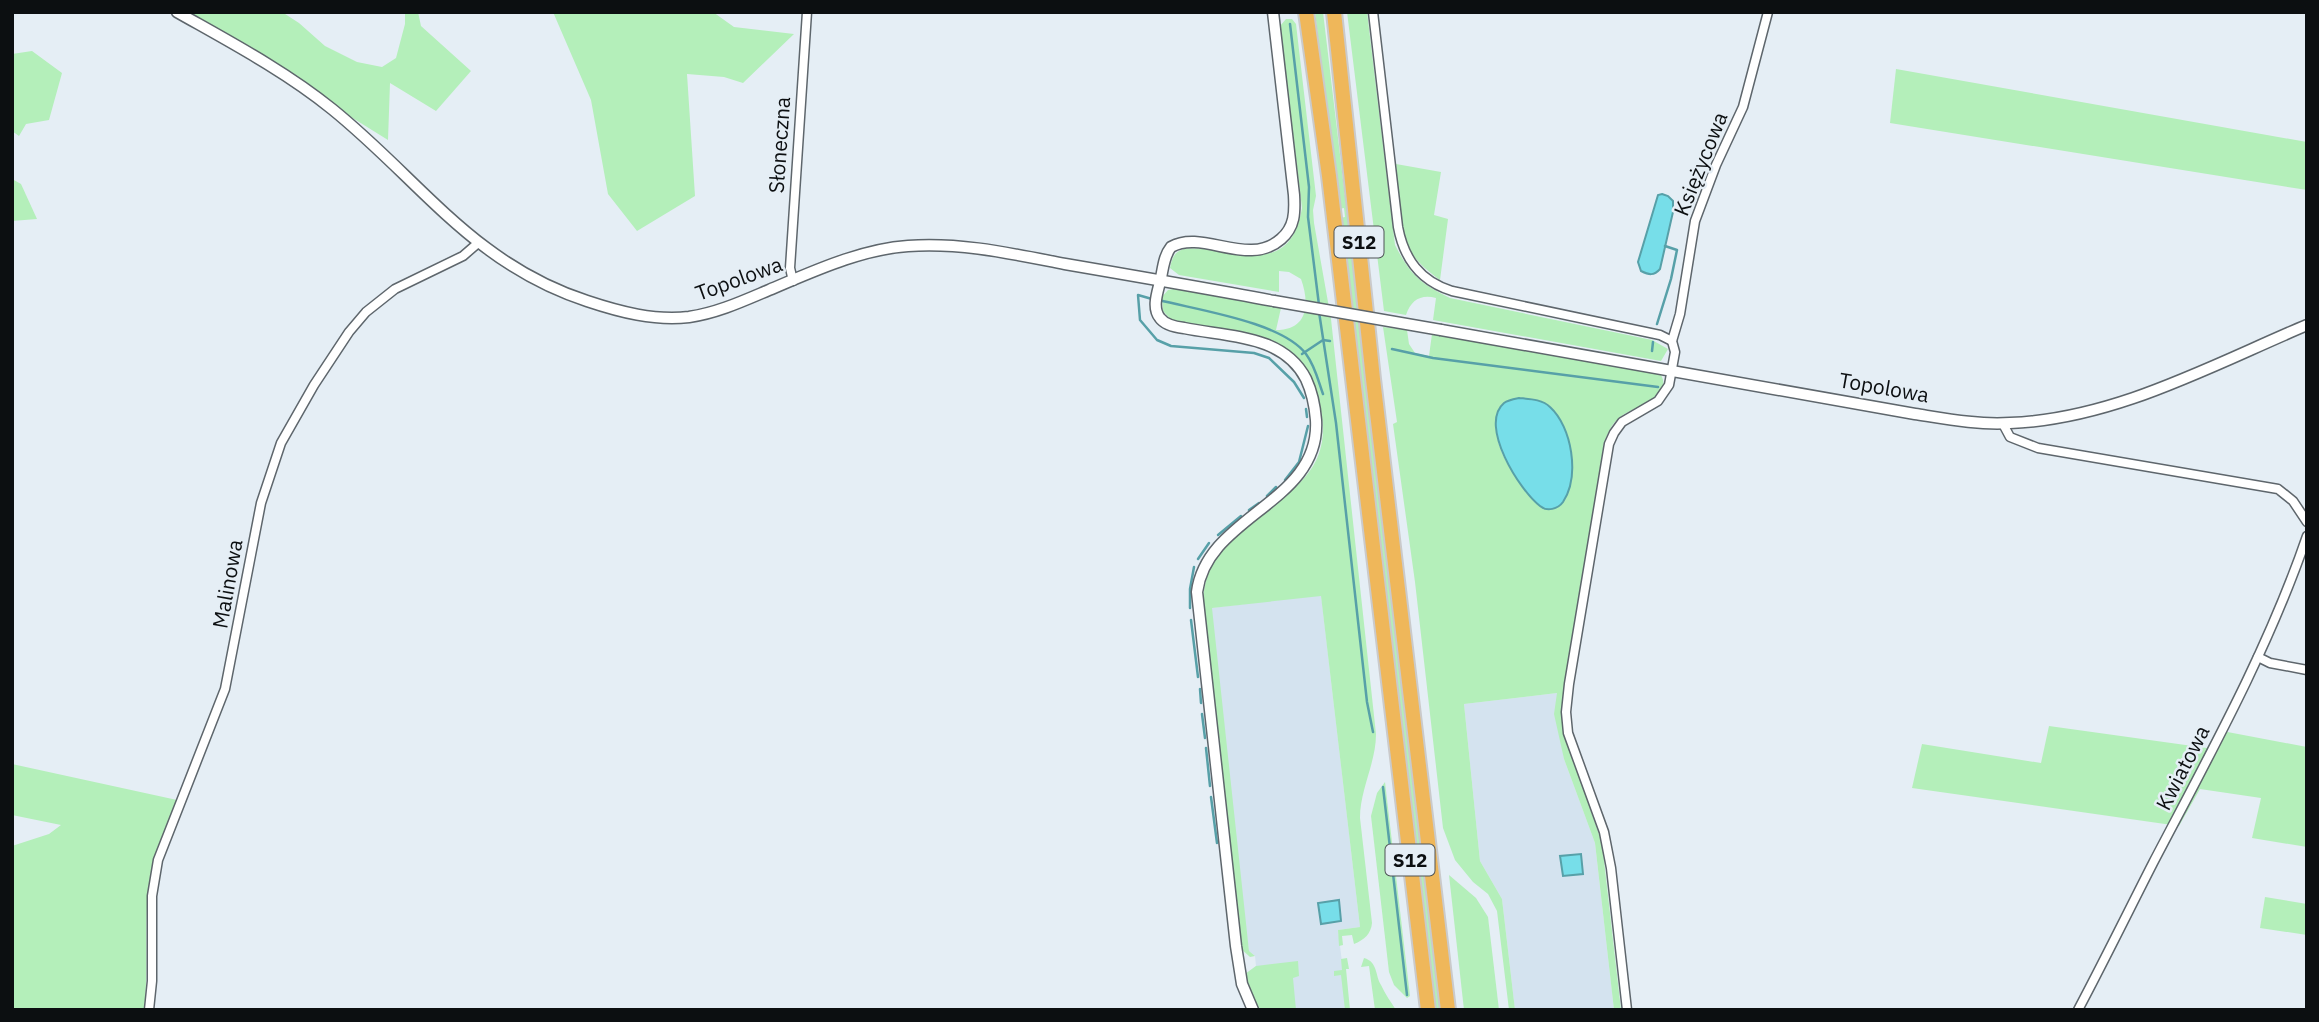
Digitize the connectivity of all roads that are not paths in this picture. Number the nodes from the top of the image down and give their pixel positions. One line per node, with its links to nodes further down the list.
1 (177, 12): 8 (street, Topolowa)
2 (807, 12): 9 (street, Słoneczna)
3 (1273, 12): 10 (street)
4 (1306, 12): 21 (highway, S12)
5 (1335, 12): 22 (highway, S12)
6 (1373, 12): 12 (street)
7 (1768, 12): 12 (street, Księżycowa)
8 (478, 243): 9 (street, Topolowa); 19 (street, Malinowa)
9 (793, 281): 10 (street, Topolowa)
10 (1161, 281): 13 (street, Topolowa, bridge); 20 (street)
11 (2307, 325): 14 (street, Topolowa)
12 (1672, 341): 13 (street, Księżycowa)
13 (1672, 370): 14 (street, Topolowa); 23 (street)
14 (2003, 424): 15 (street)
15 (2307, 522)
16 (2307, 536): 17 (street, Kwiatowa)
17 (2258, 657): 18 (street); 24 (street, Kwiatowa)
18 (2307, 670)
19 (149, 1010)
20 (1253, 1010)
21 (1428, 1010)
22 (1448, 1010)
23 (1627, 1010)
24 (2078, 1010)

